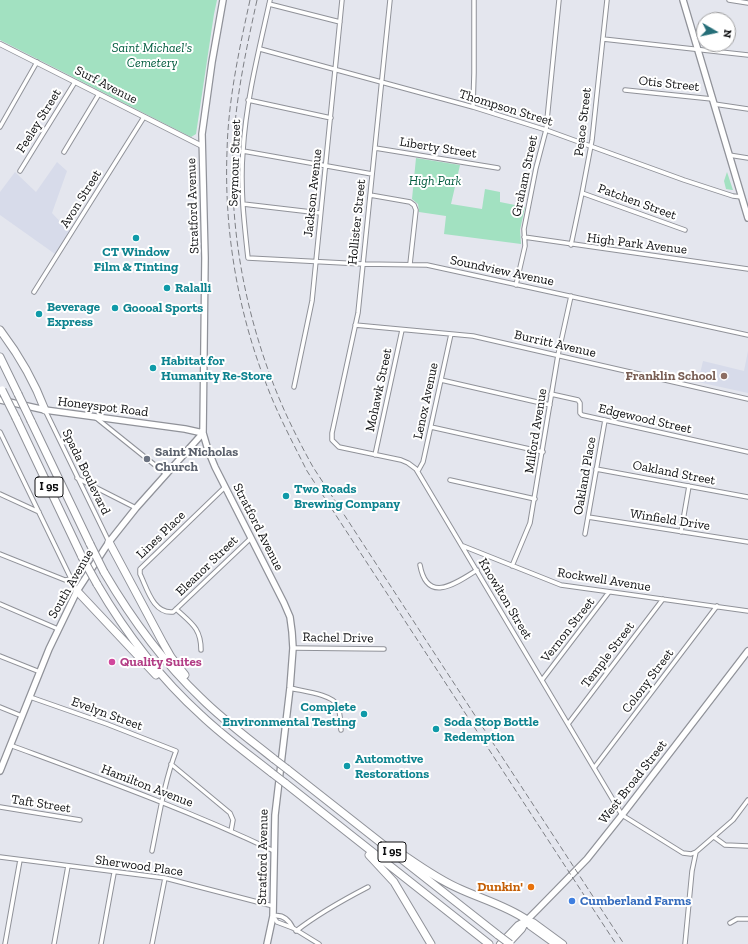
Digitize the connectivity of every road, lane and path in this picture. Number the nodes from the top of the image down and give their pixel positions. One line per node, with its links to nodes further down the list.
1 (223, 0): 34 (main road, Stratford Avenue)
2 (342, 0): 11 (street, Jackson Avenue)
3 (390, 0): 23 (street, Hollister Street)
4 (474, 0): 28 (street)
5 (559, 0): 33 (street, Graham Street)
6 (607, 0): 12 (street, Peace Street)
7 (683, 0): 13 (main road)
8 (730, 0): 10 (street)
9 (270, 2): 11 (street); 15 (street, Seymour Street)
10 (748, 3)
11 (340, 22): 21 (street, Jackson Avenue)
12 (603, 39): 16 (street); 35 (street, Peace Street)
13 (696, 41)
14 (0, 44): 20 (street, Surf Avenue)
15 (260, 49): 21 (street, Thompson Street); 26 (street, Seymour Street)
16 (696, 50)
17 (700, 52): 27 (main road)
18 (719, 52): 19 (street)
19 (748, 55)
20 (37, 62): 22 (street, Surf Avenue); 32 (street)
21 (335, 70): 23 (street, Thompson Street); 31 (street, Jackson Avenue)
22 (75, 82): 25 (street, Surf Avenue); 43 (street, Feeley Street)
23 (381, 83): 28 (street, Thompson Street); 36 (street, Hollister Street)
24 (625, 90): 27 (street, Otis Street)
25 (99, 94): 30 (street, Surf Avenue); 38 (street)
26 (248, 100): 31 (street); 37 (street, Seymour Street)
27 (713, 101): 29 (street, Otis Street); 39 (main road)
28 (473, 107): 33 (street, Thompson Street)
29 (748, 110)
30 (144, 117): 34 (street, Surf Avenue); 60 (street, Avon Street)
31 (331, 118): 41 (street, Jackson Avenue)
32 (0, 127)
33 (546, 130): 35 (street, Thompson Street); 52 (street, Graham Street)
34 (202, 146): 81 (main road, Stratford Avenue)
35 (591, 146): 45 (street, Peace Street); 47 (street, Thompson Street)
36 (375, 148): 42 (street, Liberty Street); 44 (street, Hollister Street)
37 (243, 151): 41 (street); 48 (street, Seymour Street)
38 (64, 152)
39 (729, 154): 40 (street); 47 (main road)
40 (748, 158)
41 (325, 166): 44 (street); 49 (street, Jackson Avenue)
42 (498, 168)
43 (20, 171)
44 (372, 174): 46 (street, Hollister Street)
45 (582, 193): 51 (street, Patchen Street); 53 (street, Peace Street)
46 (370, 195): 56 (street, Hollister Street); 57 (street)
47 (742, 197): 50 (main road)
48 (243, 204): 49 (street); 54 (street, Seymour Street)
49 (320, 213): 55 (street, Jackson Avenue)
50 (748, 218)
51 (685, 230)
52 (524, 238): 53 (street, High Park Avenue); 59 (street, Graham Street)
53 (571, 245): 58 (street, High Park Avenue)
54 (248, 258): 55 (street, Soundview Avenue)
55 (316, 260): 56 (street, Soundview Avenue); 70 (street, Jackson Avenue)
56 (363, 264): 57 (street, Soundview Avenue); 62 (street, Hollister Street)
57 (410, 264): 59 (street, Soundview Avenue)
58 (748, 269)
59 (516, 285): 61 (street, Soundview Avenue)
60 (34, 292)
61 (570, 296): 66 (street, Soundview Avenue); 67 (street, Milford Avenue)
62 (355, 326): 64 (street, Burritt Avenue); 82 (street, Hollister Street)
63 (0, 330): 76 (highway)
64 (402, 330): 65 (street, Burritt Avenue); 85 (street, Mohawk Street)
65 (451, 334): 67 (street, Burritt Avenue); 69 (street, Lenox Avenue)
66 (748, 335)
67 (558, 355): 72 (street, Milford Avenue); 73 (street, Burritt Avenue)
68 (0, 357): 128 (highway, I 95, bridge)
69 (441, 380): 75 (street); 79 (street, Lenox Avenue)
70 (294, 387)
71 (1, 388): 130 (highway, I 95, bridge)
72 (552, 394): 75 (street, Milford Avenue); 78 (street, Edgewood Street)
73 (748, 399)
74 (0, 400): 76 (main road, Honeyspot Road)
75 (550, 405): 83 (street, Milford Avenue)
76 (45, 410): 77 (main road, Honeyspot Road); 89 (street, Spada Boulevard)
77 (93, 416): 81 (main road, Honeyspot Road); 88 (street)
78 (605, 420): 84 (street, Edgewood Street); 86 (street, Oakland Place)
79 (431, 427): 83 (street); 87 (street, Lenox Avenue)
80 (0, 432): 97 (street)
81 (203, 433): 88 (main road, South Avenue); 92 (main road, Stratford Avenue)
82 (333, 443): 85 (street, Knowlton Street)
83 (543, 452): 95 (street, Milford Avenue)
84 (748, 452)
85 (375, 455): 87 (street, Knowlton Street)
86 (596, 469): 91 (street, Oakland Street); 98 (street, Oakland Place)
87 (418, 471): 104 (street, Knowlton Street)
88 (166, 474): 96 (main road, South Avenue)
89 (77, 478): 96 (street); 102 (street, Spada Boulevard)
90 (450, 480): 95 (street)
91 (689, 486): 94 (street, Oakland Street); 99 (street)
92 (225, 487): 101 (main road, Stratford Avenue); 115 (street, Lines Place)
93 (0, 494): 97 (street)
94 (748, 497)
95 (535, 498): 107 (street, Milford Avenue)
96 (136, 508): 102 (main road, South Avenue)
97 (39, 512): 109 (street)
98 (588, 517): 99 (street, Winfield Drive); 100 (street, Oakland Place)
99 (682, 532): 103 (street, Winfield Drive)
100 (585, 534)
101 (251, 538): 115 (street, Eleanor Street); 118 (main road, Stratford Avenue)
102 (109, 542): 110 (main road, South Avenue); 128 (highway)
103 (748, 542)
104 (463, 546): 107 (street, Rockwell Avenue); 108 (street, Knowlton Street)
105 (0, 554): 109 (street)
106 (420, 565): 108 (street)
107 (512, 566): 111 (street, Rockwell Avenue)
108 (477, 570): 124 (street, Knowlton Street)
109 (71, 579): 110 (street)
110 (77, 591): 117 (main road, South Avenue); 130 (highway)
111 (610, 592): 112 (street, Rockwell Avenue); 124 (street, Vernon Street)
112 (663, 599): 114 (street, Rockwell Avenue); 131 (street, Temple Street)
113 (0, 604): 117 (street)
114 (717, 606): 116 (street, Rockwell Avenue); 136 (street, Colony Street)
115 (176, 609): 120 (street)
116 (748, 611)
117 (58, 629): 123 (main road, South Avenue)
118 (293, 648): 119 (street, Rachel Drive); 125 (main road, Stratford Avenue)
119 (384, 649)
120 (201, 650)
121 (748, 651): 142 (main road, West Broad Street)
122 (0, 656): 123 (street)
123 (40, 672): 126 (main road, South Avenue)
124 (542, 680): 131 (street, Knowlton Street)
125 (290, 688): 132 (street); 149 (main road, Stratford Avenue)
126 (30, 697): 129 (main road, South Avenue); 135 (street, Evelyn Street)
127 (0, 707): 129 (street)
128 (213, 709): 141 (highway, I 95, bridge)
129 (22, 716): 133 (main road, South Avenue)
130 (202, 716): 144 (highway, I 95, bridge)
131 (568, 724): 136 (street, Knowlton Street)
132 (341, 730)
133 (10, 745): 134 (main road, South Avenue); 139 (street, Hamilton Avenue)
134 (2, 759): 137 (main road, South Avenue)
135 (171, 764): 139 (street); 145 (street)
136 (594, 768): 142 (street, Knowlton Street)
137 (0, 771)
138 (748, 800): 146 (street)
139 (161, 802): 145 (street, Hamilton Avenue); 148 (street)
140 (0, 807): 143 (street, Taft Street)
141 (345, 815): 160 (highway); 172 (highway, I 95, bridge)
142 (622, 815): 150 (street); 160 (main road, West Broad Street)
143 (80, 820)
144 (334, 822): 169 (highway); 170 (highway, I 95)
145 (231, 831): 149 (street, Hamilton Avenue)
146 (714, 837): 147 (street); 150 (street)
147 (748, 846)
148 (152, 851)
149 (274, 851): 157 (main road, Stratford Avenue)
150 (696, 852): 175 (street)
151 (0, 857): 152 (street, Sherwood Place)
152 (20, 860): 153 (street, Sherwood Place); 163 (street)
153 (68, 866): 154 (street, Sherwood Place); 164 (street)
154 (114, 873): 155 (street, Sherwood Place); 165 (street)
155 (165, 878): 157 (street, Sherwood Place); 166 (street)
156 (368, 887): 162 (street)
157 (273, 906): 158 (main road, Stratford Avenue)
158 (273, 916): 162 (street); 162 (street); 167 (main road, Stratford Avenue)
159 (748, 919): 161 (street)
160 (527, 920): 171 (main road, West Broad Street); 172 (main road, West Broad Street); 173 (main road); 174 (main road)
161 (730, 923)
162 (294, 930): 168 (street)
163 (5, 944)
164 (54, 944)
165 (101, 944)
166 (152, 944)
167 (267, 944)
168 (318, 944)
169 (431, 944)
170 (489, 944)
171 (500, 944)
172 (509, 944)
173 (555, 944)
174 (563, 944)
175 (685, 944)

